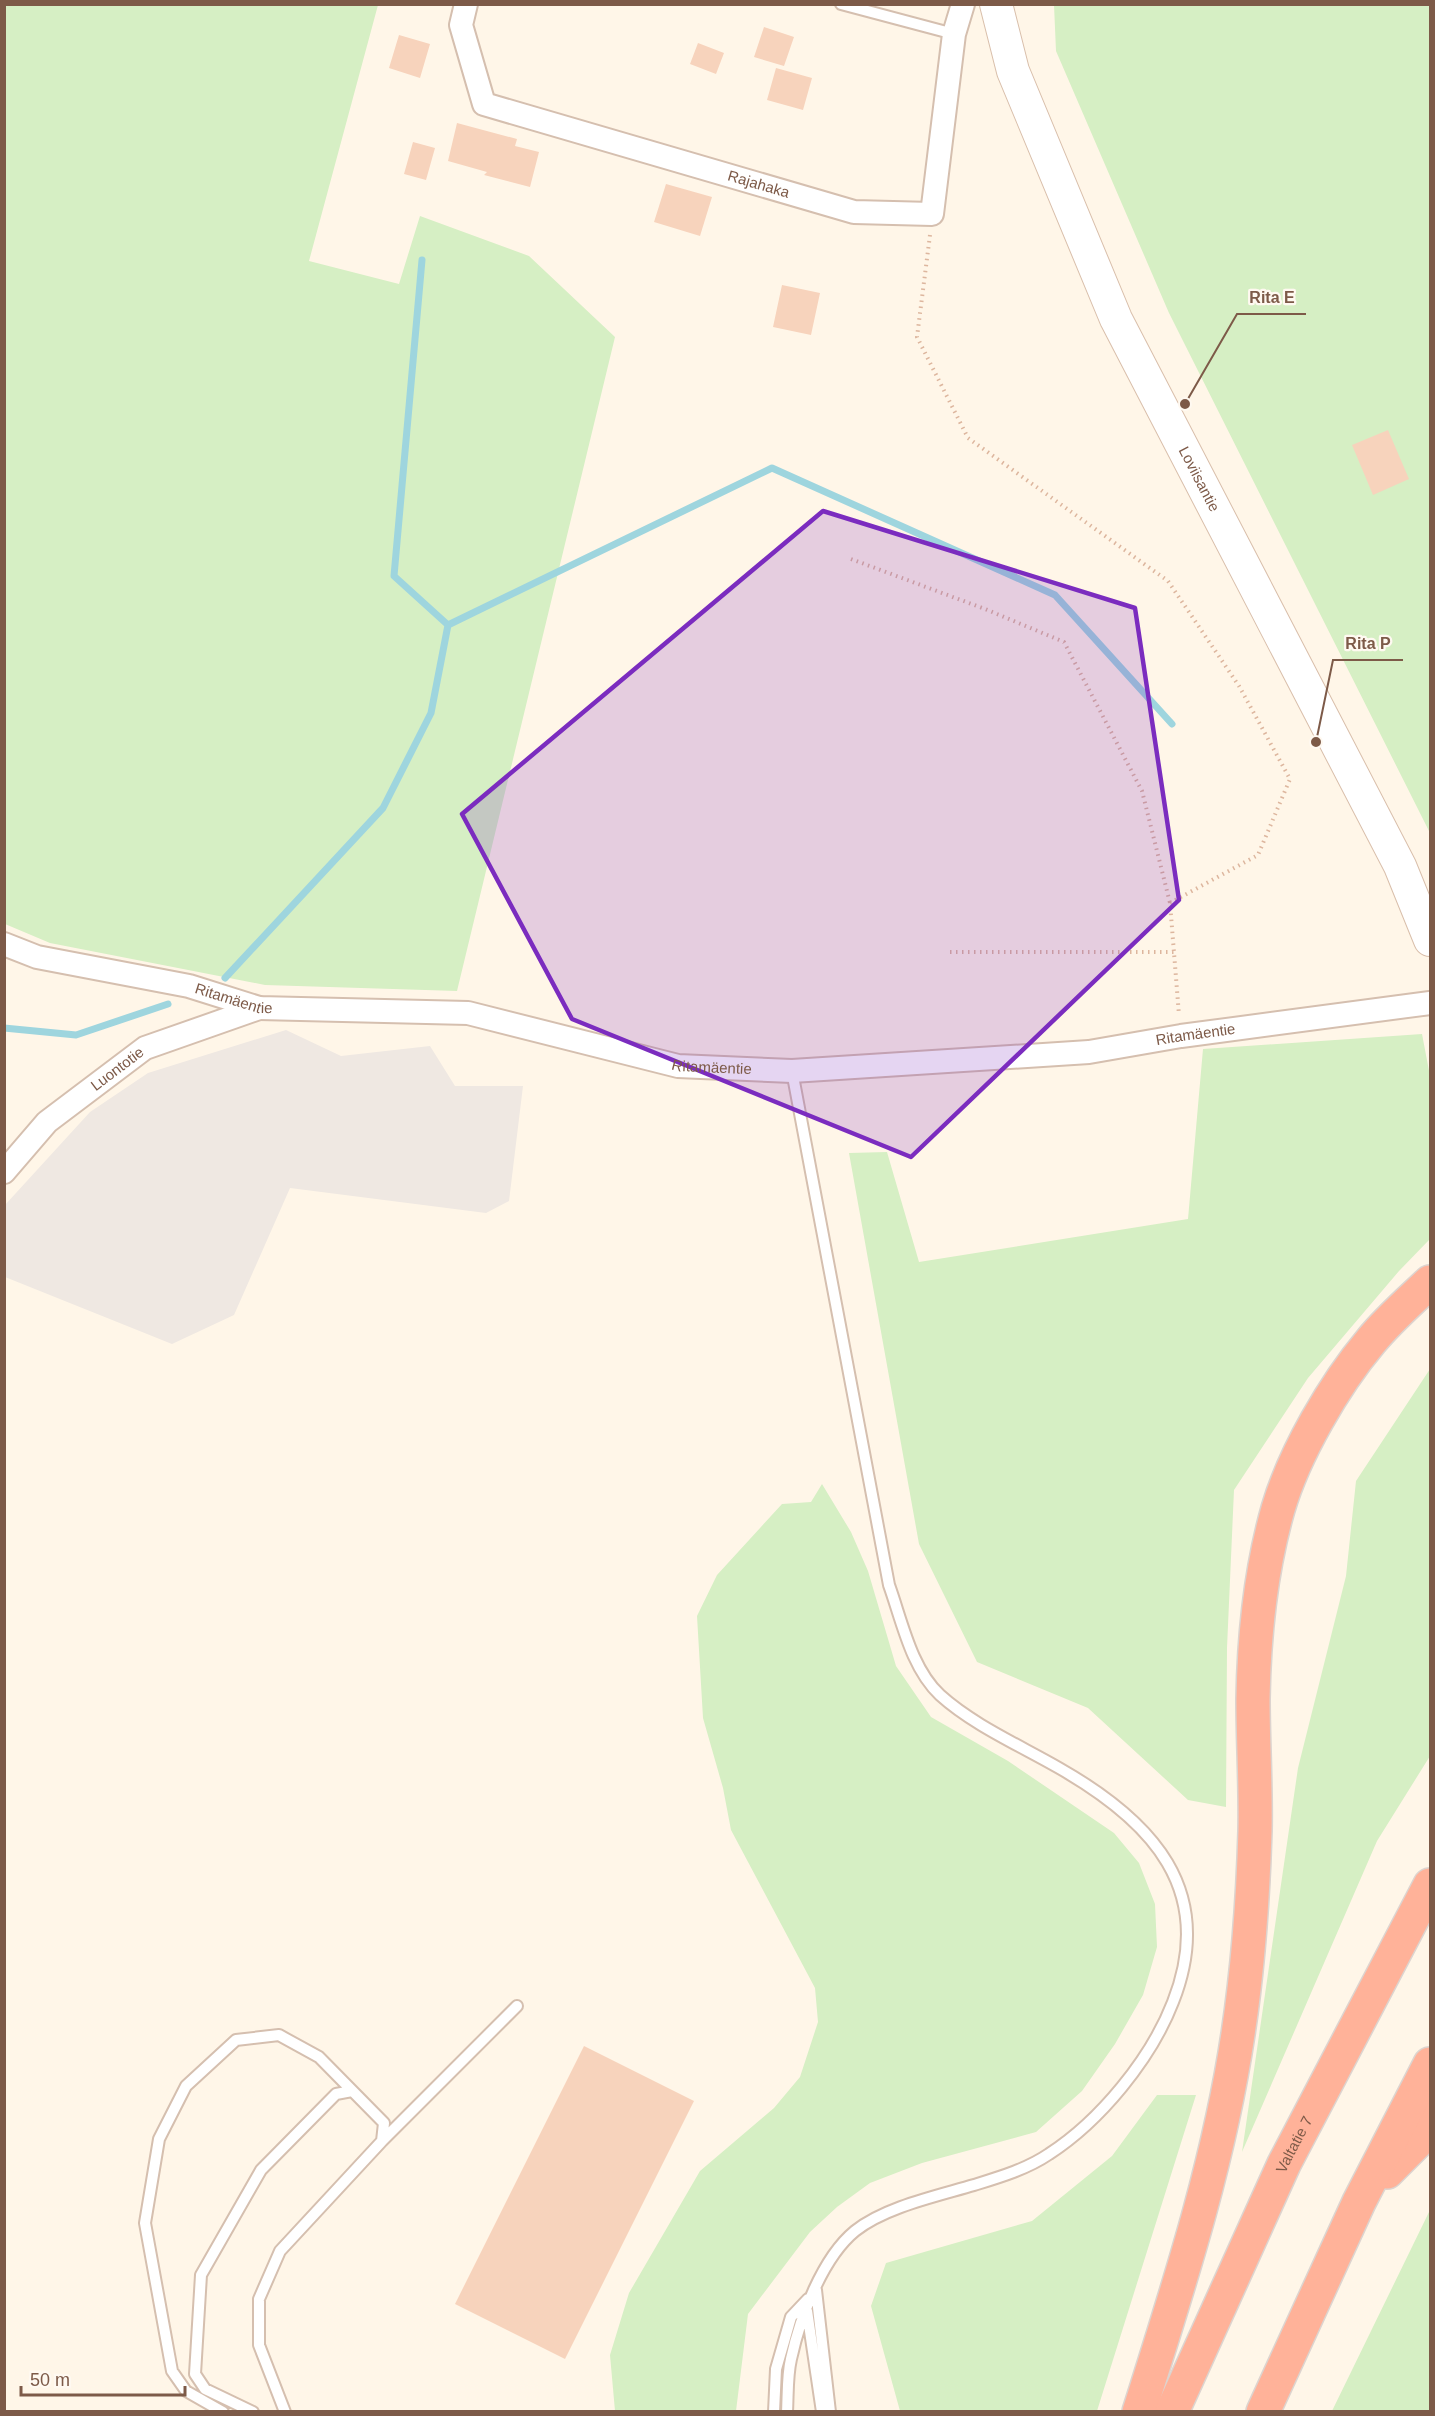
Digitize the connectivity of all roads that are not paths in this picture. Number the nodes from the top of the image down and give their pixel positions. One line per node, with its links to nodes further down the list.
1 (466, 4): 5 (street, Rajahaka)
2 (841, 4): 5 (lane)
3 (963, 4): 5 (street)
4 (996, 4): 6 (main road, Loviisantie)
5 (954, 34)
6 (1431, 940)
7 (4, 944): 9 (street, Ritamäentie)
8 (1431, 1003): 10 (street, Ritamäentie)
9 (259, 1008): 10 (street, Ritamäentie); 11 (street, Luontotie)
10 (792, 1071): 20 (lane)
11 (4, 1172)
12 (1431, 1282): 29 (highway)
13 (1431, 1885): 30 (highway, Valtatie 7)
14 (517, 2006): 18 (lane)
15 (1431, 2064): 19 (highway)
16 (352, 2091): 18 (lane); 22 (lane); 23 (lane)
17 (1431, 2115): 19 (highway)
18 (382, 2140): 24 (lane)
19 (1359, 2202): 31 (highway)
20 (816, 2289): 21 (lane); 25 (lane); 28 (lane)
21 (806, 2308): 26 (lane); 27 (lane)
22 (223, 2412)
23 (253, 2412)
24 (285, 2412)
25 (774, 2412)
26 (787, 2412)
27 (822, 2412)
28 (830, 2412)
29 (1139, 2412)
30 (1172, 2412)
31 (1263, 2412)

